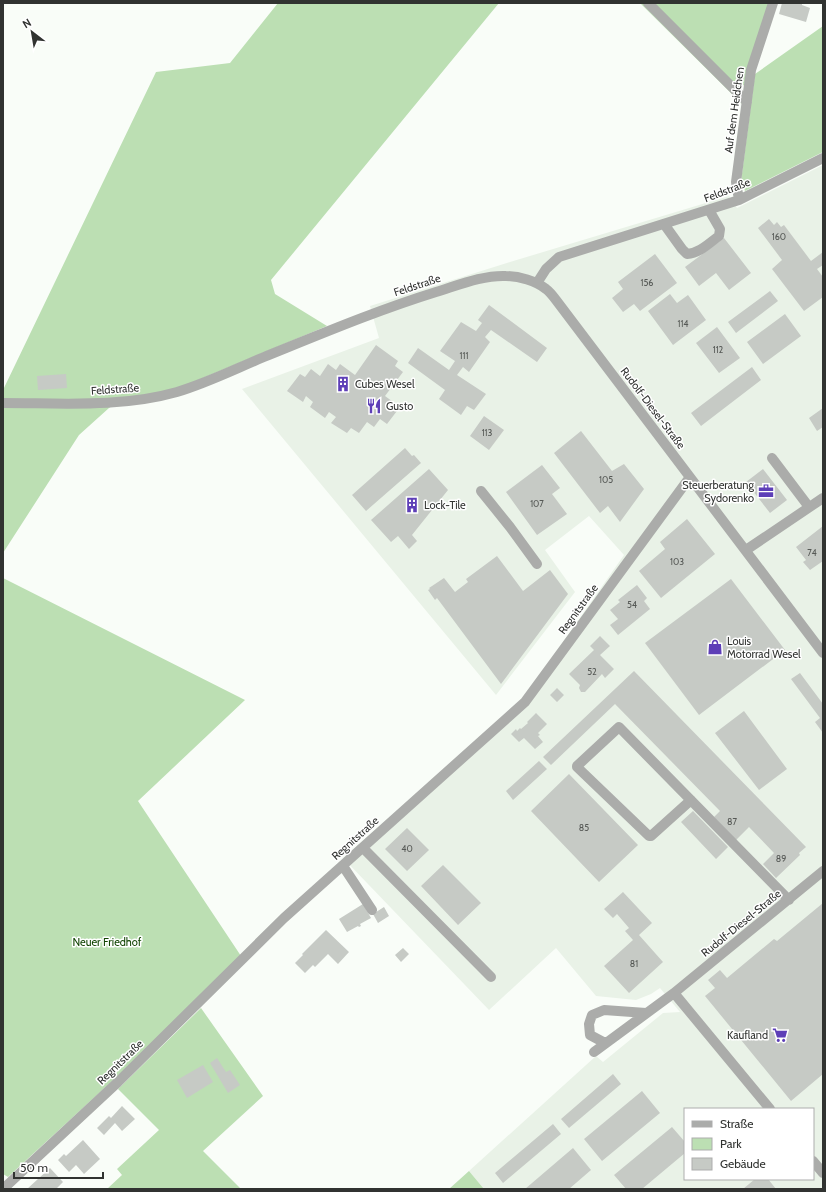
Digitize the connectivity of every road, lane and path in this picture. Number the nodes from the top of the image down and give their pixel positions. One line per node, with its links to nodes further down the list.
1 (648, 3): 3 (street)
2 (773, 3): 3 (street, Auf dem Heidchen)
3 (746, 102): 5 (street, Auf dem Heidchen)
4 (823, 158): 5 (street, Feldstraße)
5 (739, 200): 6 (street, Feldstraße)
6 (709, 210): 7 (street, Feldstraße); 7 (street)
7 (664, 224): 8 (street, Feldstraße)
8 (537, 283): 9 (street, Feldstraße); 11 (street, Rudolf-Diesel-Straße)
9 (3, 404)
10 (772, 458): 14 (street)
11 (690, 477): 15 (street, Rudolf-Diesel-Straße); 19 (street, Regnitstraße)
12 (481, 491): 16 (street)
13 (823, 498): 14 (street)
14 (809, 508): 15 (street)
15 (746, 550): 17 (street, Rudolf-Diesel-Straße)
16 (537, 564)
17 (823, 653)
18 (691, 800): 18 (street); 22 (street)
19 (363, 848): 20 (street, Regnitstraße); 24 (street)
20 (342, 866): 23 (street); 32 (street, Regnitstraße)
21 (823, 871): 22 (street, Rudolf-Diesel-Straße)
22 (788, 900): 25 (street, Rudolf-Diesel-Straße)
23 (372, 910)
24 (491, 977)
25 (674, 994): 26 (street, Rudolf-Diesel-Straße); 29 (street)
26 (646, 1013): 27 (street, Rudolf-Diesel-Straße); 27 (street)
27 (605, 1043): 28 (street, Rudolf-Diesel-Straße)
28 (594, 1052)
29 (769, 1108)
30 (814, 1162): 31 (street)
31 (823, 1173)
32 (4, 1188)

